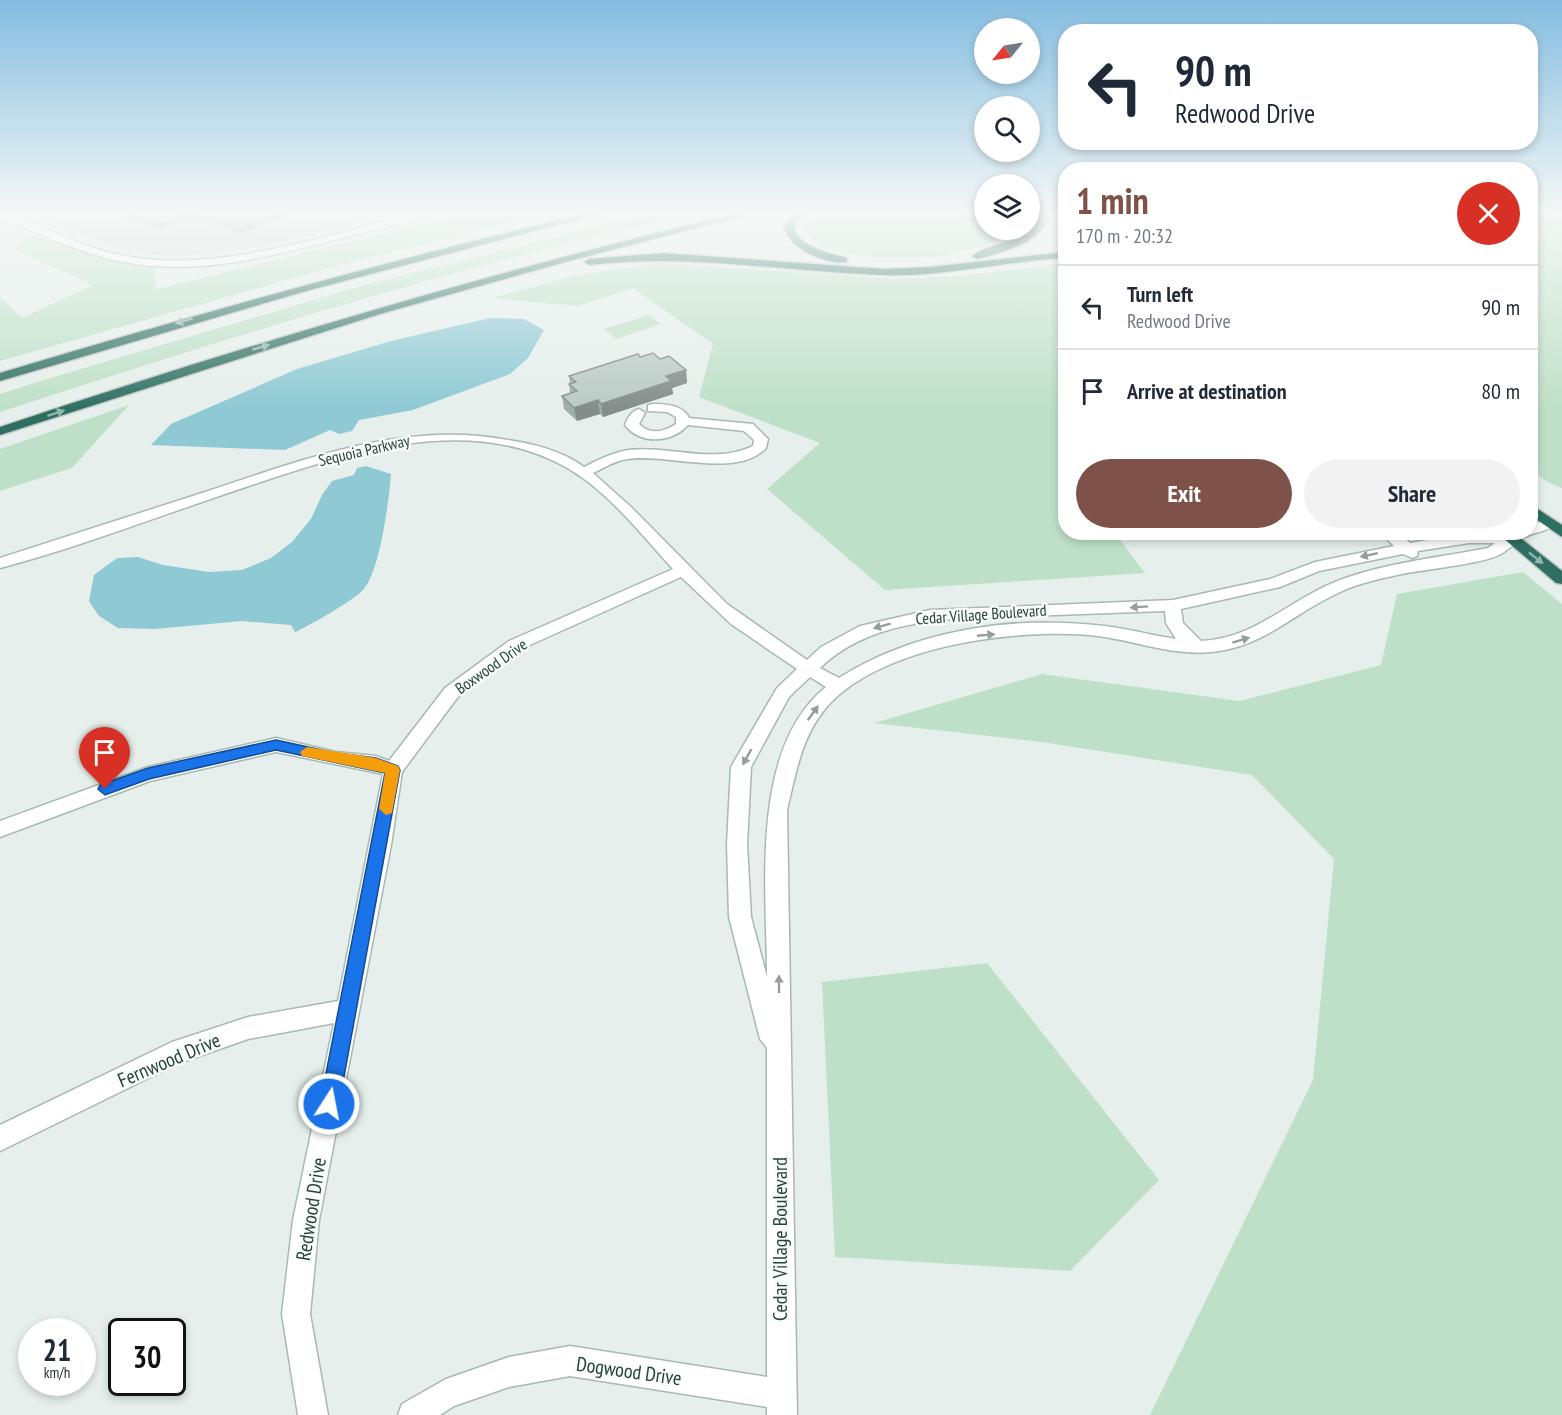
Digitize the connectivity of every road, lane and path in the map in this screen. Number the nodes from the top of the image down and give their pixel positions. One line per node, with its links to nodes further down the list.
1 (342, 277): 5 (highway, one-way to 5)
2 (501, 277): 4 (highway)
3 (509, 277): 4 (highway)
4 (487, 281): 9 (highway, one-way to 4)
5 (0, 377)
6 (654, 408): 8 (street)
7 (639, 413): 10 (street)
8 (684, 421): 10 (street); 11 (street)
9 (0, 431)
10 (647, 435): 11 (street)
11 (628, 454): 12 (street)
12 (583, 473): 21 (street, Sequoia Parkway); 23 (street, Sequoia Parkway)
13 (1538, 513): 14 (highway)
14 (1558, 526): 15 (street)
15 (1538, 529)
16 (1396, 540): 20 (street)
17 (1458, 540): 20 (street, Cedar Village Boulevard)
18 (1506, 540): 22 (street, Cedar Village Boulevard)
19 (1519, 540): 24 (highway, one-way to 24)
20 (1407, 549): 22 (street); 25 (street, Cedar Village Boulevard, one-way to 25)
21 (0, 563)
22 (1428, 566): 27 (street, Cedar Village Boulevard)
23 (684, 570): 29 (street, Sequoia Parkway); 31 (street, Boxwood Drive)
24 (1562, 579)
25 (1274, 583): 26 (street, Cedar Village Boulevard); 27 (street)
26 (1173, 604): 28 (street); 29 (street, Cedar Village Boulevard, one-way to 29)
27 (1306, 604): 28 (street, Cedar Village Boulevard, one-way to 27)
28 (1198, 645): 30 (street, Cedar Village Boulevard, one-way to 28)
29 (809, 669): 30 (street, Sequoia Parkway); 34 (street, Cedar Village Boulevard, one-way to 34)
30 (838, 686): 34 (street, Cedar Village Boulevard, one-way to 30)
31 (393, 770): 32 (street); 33 (street, Redwood Drive)
32 (0, 829)
33 (347, 1010): 35 (street, Fernwood Drive); 37 (street, Redwood Drive)
34 (779, 1064): 36 (street, Cedar Village Boulevard)
35 (0, 1138)
36 (782, 1405): 38 (street, Dogwood Drive)
37 (313, 1415)
38 (413, 1415)

